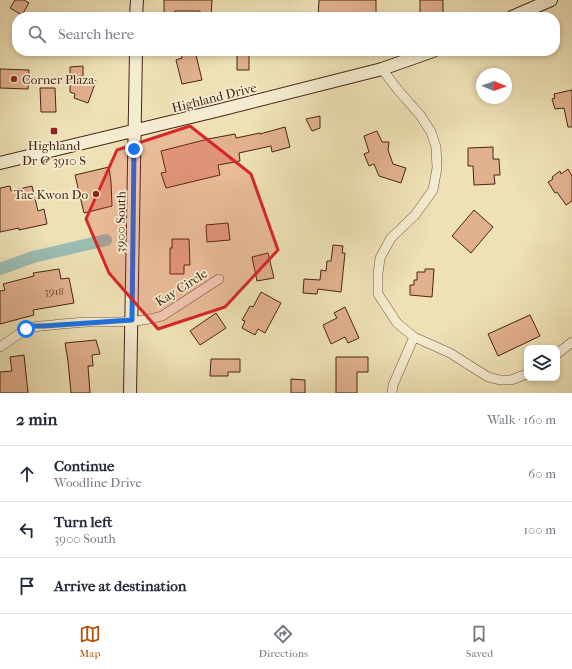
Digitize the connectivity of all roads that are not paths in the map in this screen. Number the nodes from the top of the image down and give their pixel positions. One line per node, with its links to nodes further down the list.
1 (137, 0): 3 (main road)
2 (551, 0): 4 (main road)
3 (136, 12)
4 (523, 12)
5 (136, 56): 8 (main road, 3900 South)
6 (418, 56): 7 (main road, Highland Drive)
7 (382, 68): 8 (main road, Highland Drive); 12 (street)
8 (134, 130): 9 (main road, Highland Drive); 11 (main road, 3900 South)
9 (0, 163)
10 (219, 279): 11 (street, Kay Circle)
11 (132, 320): 14 (street, Kay Circle); 17 (main road, 3900 South)
12 (414, 337): 16 (street); 18 (street)
13 (571, 344): 15 (street)
14 (0, 347)
15 (560, 352)
16 (524, 375)
17 (130, 393)
18 (392, 393)

